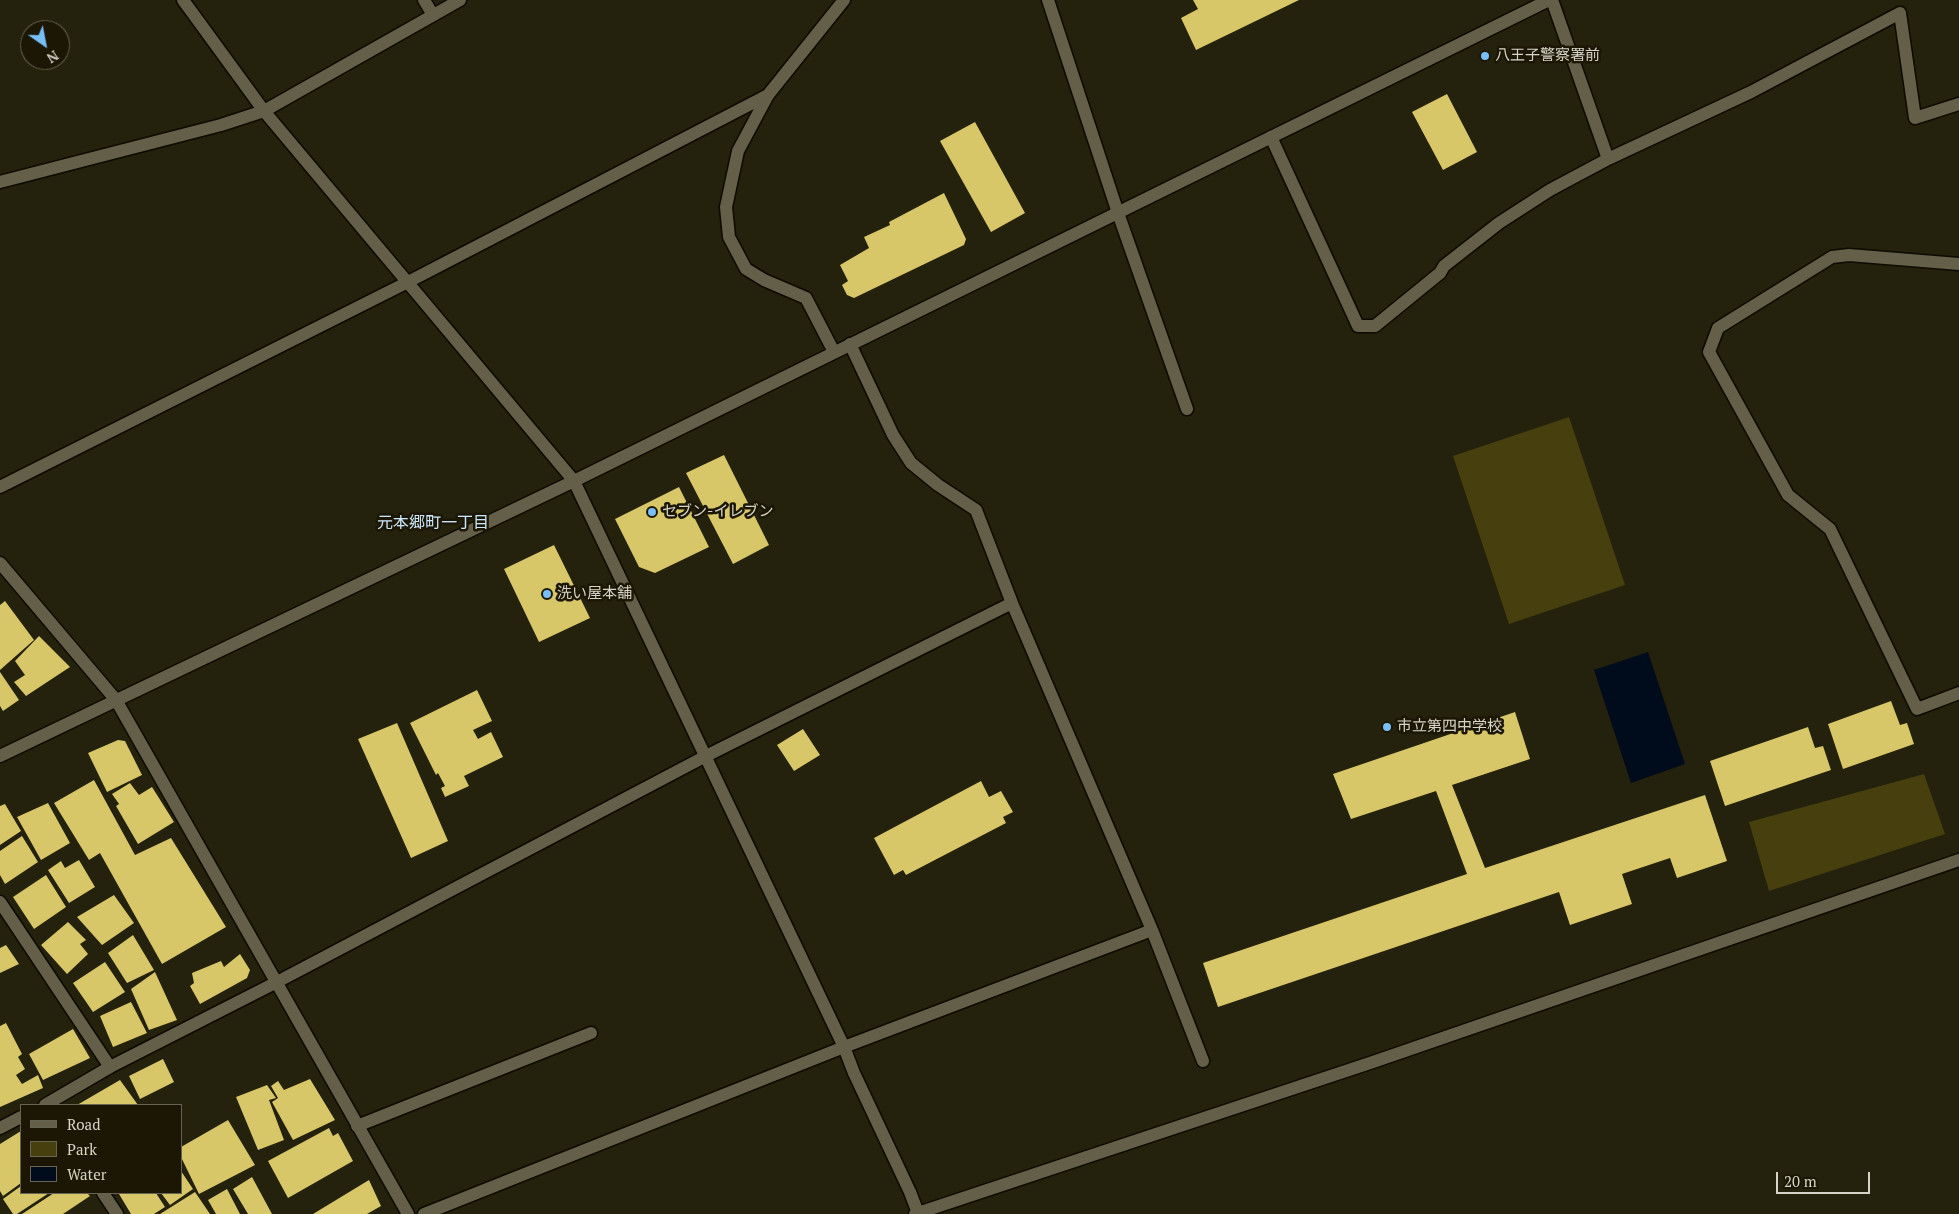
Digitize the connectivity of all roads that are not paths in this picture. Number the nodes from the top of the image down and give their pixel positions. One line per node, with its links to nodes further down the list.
1 (183, 0): 11 (street)
2 (424, 0): 8 (street)
3 (460, 0): 8 (street)
4 (844, 0): 9 (street)
5 (1048, 0): 15 (street)
6 (1550, 0): 12 (street); 13 (street)
7 (1900, 6): 10 (street); 13 (street)
8 (433, 15): 11 (street)
9 (768, 95): 17 (street); 19 (street)
10 (1959, 104)
11 (264, 110): 14 (street); 17 (street)
12 (1271, 137): 13 (street); 15 (street)
13 (1608, 159)
14 (0, 182)
15 (1118, 213): 18 (street); 20 (street)
16 (1959, 264): 25 (street)
17 (408, 282): 21 (street); 22 (street)
18 (850, 344): 19 (street); 24 (street)
19 (834, 352): 21 (street)
20 (1187, 409)
21 (574, 480): 26 (street); 28 (street)
22 (0, 486)
23 (0, 563): 26 (street)
24 (1012, 602): 28 (street); 31 (street)
25 (1959, 693)
26 (116, 700): 27 (street); 32 (street)
27 (0, 756)
28 (706, 756): 32 (street); 34 (street)
29 (1959, 860): 45 (street)
30 (0, 902): 36 (street)
31 (1152, 930): 34 (street); 35 (street)
32 (277, 982): 36 (street); 39 (street)
33 (591, 1033): 39 (street)
34 (844, 1047): 44 (street); 45 (street)
35 (1203, 1061)
36 (110, 1067): 37 (street)
37 (47, 1104)
38 (20, 1118): 40 (street)
39 (357, 1126): 43 (street)
40 (0, 1128)
41 (104, 1194): 42 (street)
42 (118, 1214)
43 (408, 1214)
44 (424, 1214)
45 (916, 1214)

